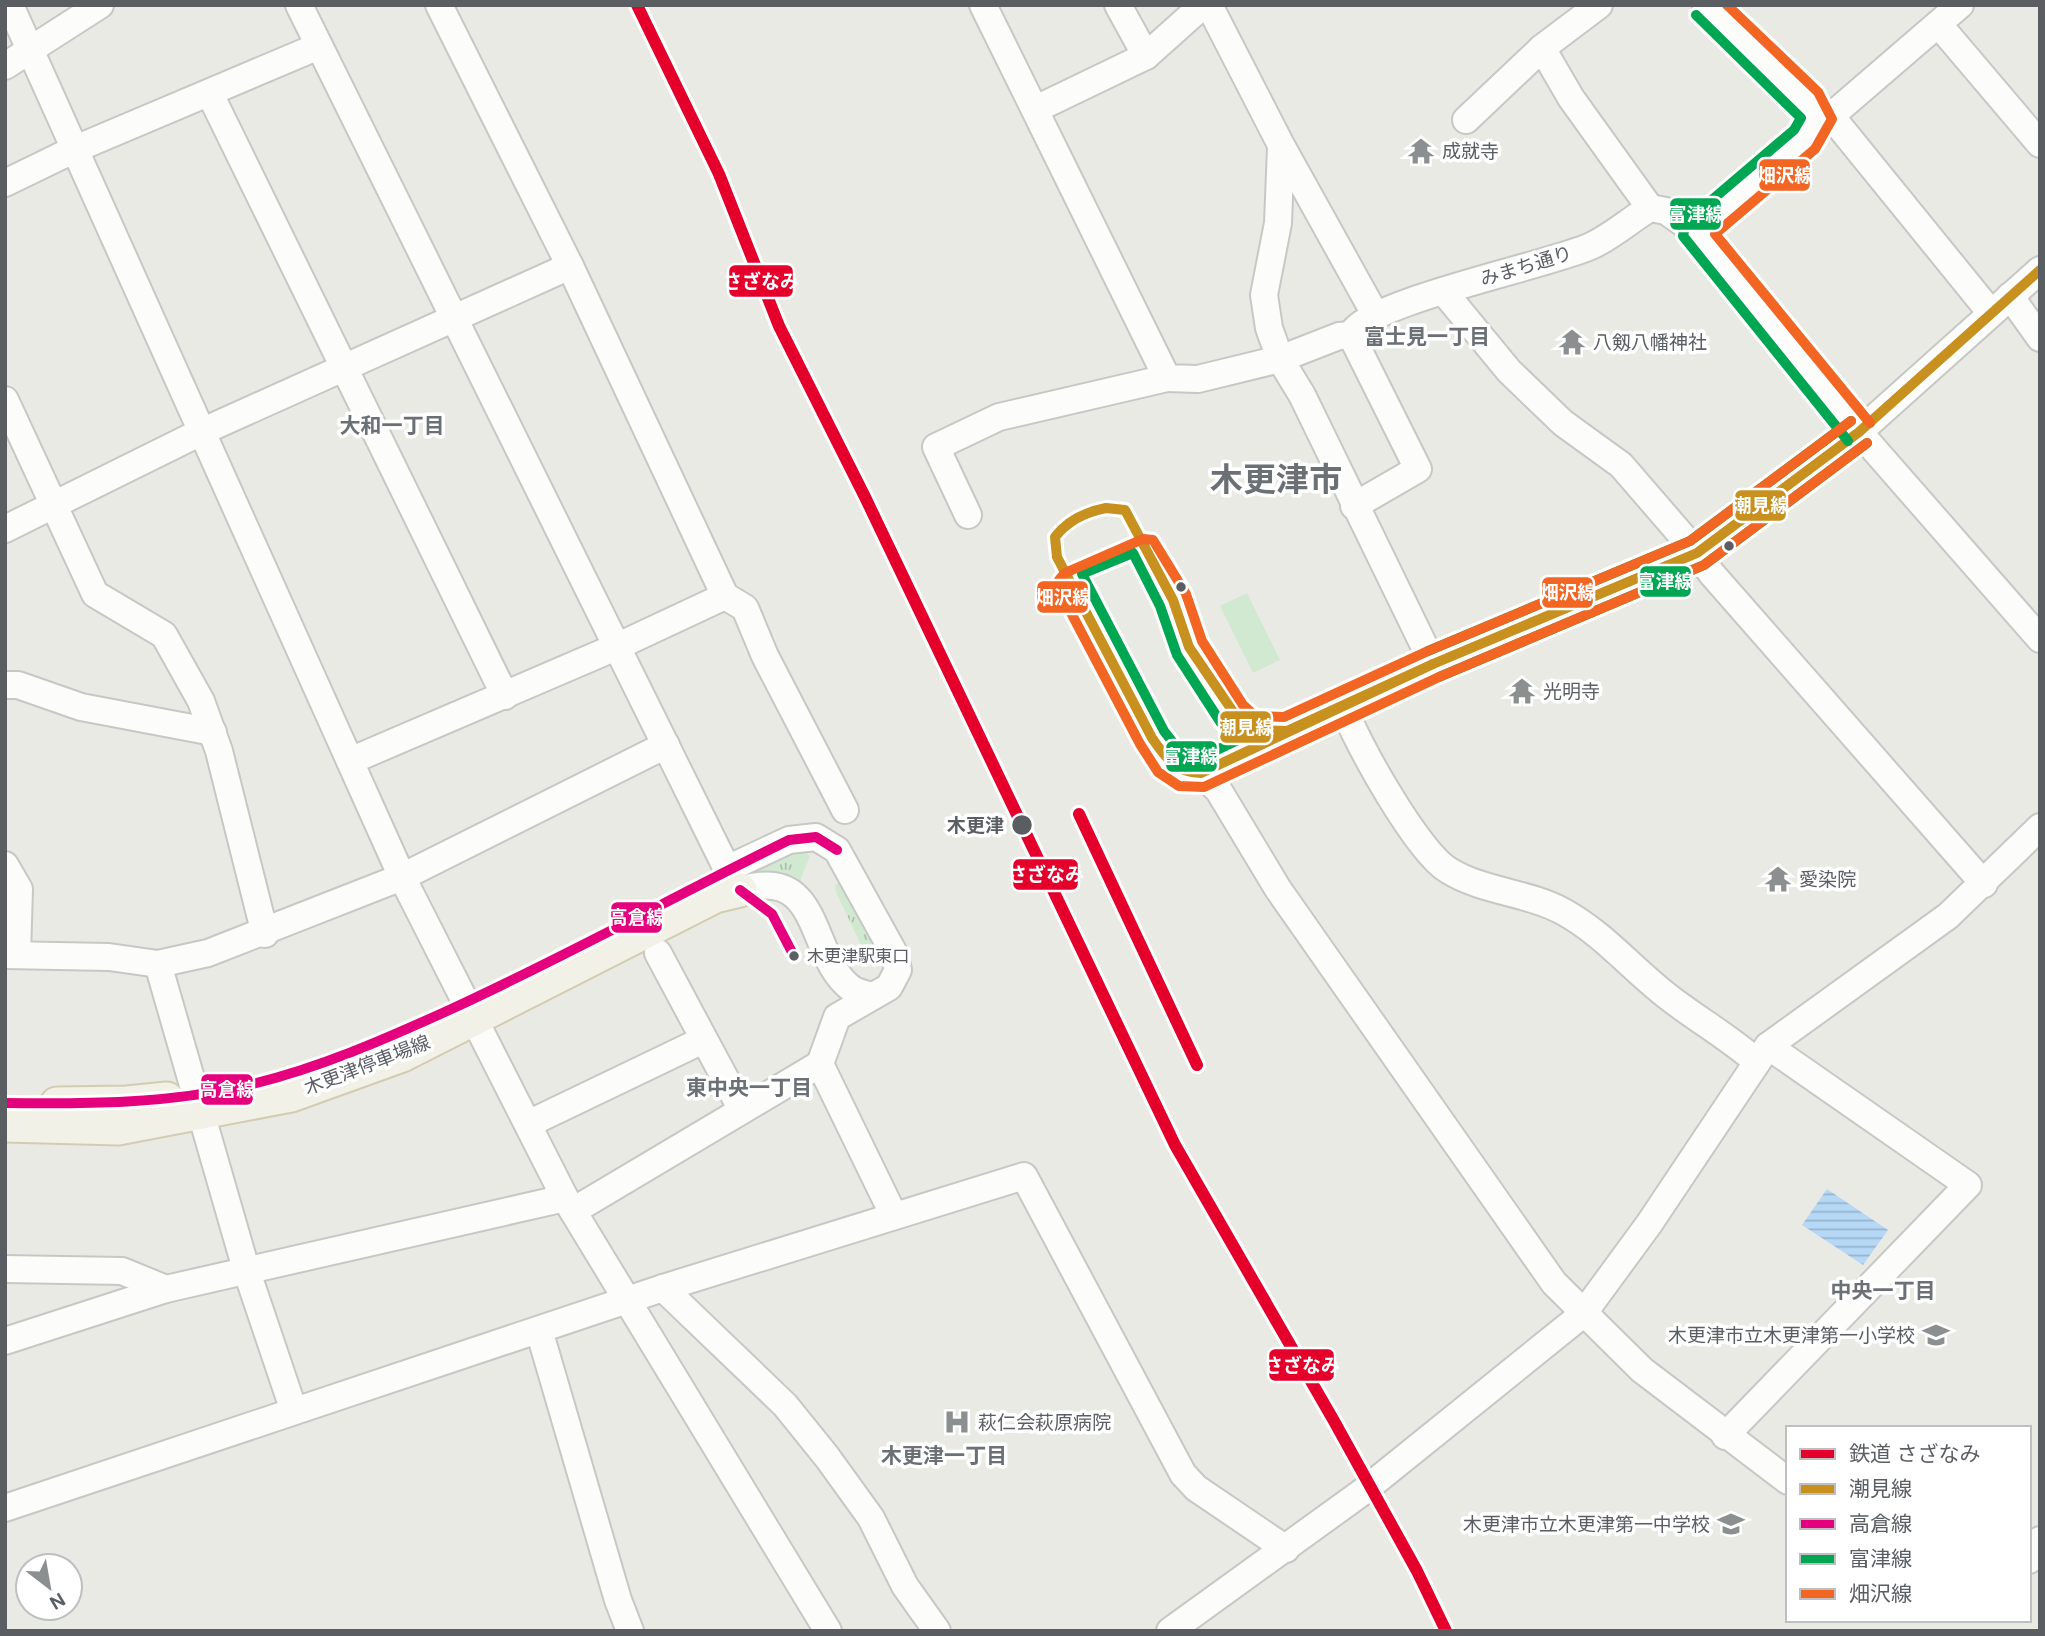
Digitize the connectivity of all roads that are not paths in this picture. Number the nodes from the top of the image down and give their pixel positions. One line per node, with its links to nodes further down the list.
1 (10, 5): 15 (street)
2 (100, 5): 15 (street)
3 (299, 5): 13 (street)
4 (439, 5): 28 (street)
5 (983, 5): 19 (street)
6 (1118, 5): 16 (street)
7 (1203, 5): 16 (street)
8 (1209, 5): 23 (street)
9 (1599, 5): 14 (street)
10 (1706, 5): 20 (street)
11 (1960, 5): 12 (street)
12 (1939, 24): 20 (street); 22 (street)
13 (319, 46): 18 (street); 33 (street)
14 (1542, 48): 21 (street); 26 (street)
15 (29, 52): 17 (street); 24 (street)
16 (1146, 55): 19 (street)
17 (5, 65)
18 (209, 94): 24 (street); 37 (street)
19 (1036, 109): 38 (street)
20 (1825, 117): 27 (street); 31 (street)
21 (1466, 120)
22 (2040, 144)
23 (1281, 145): 32 (street); 36 (street)
24 (74, 150): 25 (street); 40 (street)
25 (5, 183)
26 (1650, 208): 27 (street); 30 (street, みまち通り)
27 (1696, 232): 41 (street)
28 (570, 266): 33 (street); 47 (street)
29 (2040, 270): 31 (street)
30 (1444, 292): 32 (street, みまち通り); 46 (street)
31 (2000, 305): 35 (street); 41 (street)
32 (1376, 316): 34 (street, みまち通り)
33 (453, 320): 37 (street); 49 (street)
34 (1351, 335): 36 (street); 43 (street)
35 (2040, 338)
36 (1280, 359): 38 (street); 43 (street)
37 (341, 368): 40 (street); 52 (street)
38 (1167, 378): 44 (street)
39 (5, 400): 42 (street)
40 (201, 432): 42 (street); 57 (street)
41 (1860, 432): 46 (street); 48 (street)
42 (54, 505): 45 (street); 55 (street)
43 (1353, 506): 50 (street)
44 (968, 515)
45 (5, 529)
46 (1697, 553): 50 (street); 64 (street)
47 (725, 596): 49 (street); 59 (street)
48 (2040, 639)
49 (616, 647): 52 (street); 56 (street)
50 (1433, 664): 53 (street)
51 (5, 685): 55 (street)
52 (505, 696): 57 (street)
53 (1343, 706): 54 (street); 72 (street)
54 (1287, 731)
55 (213, 732): 65 (street)
56 (666, 745): 62 (street); 63 (street)
57 (350, 761): 62 (street)
58 (1212, 768): 86 (street)
59 (845, 810)
60 (2040, 827): 64 (street)
61 (5, 865): 67 (street)
62 (402, 877): 65 (street); 70 (street)
63 (734, 880): 69 (street); 69 (street); 70 (main road, 木更津停車場線)
64 (1984, 884): 72 (street)
65 (264, 934): 68 (street)
66 (658, 953): 71 (street)
67 (11, 955): 68 (street)
68 (158, 964): 75 (street)
69 (873, 996): 73 (street)
70 (470, 1010): 75 (main road, 木更津停車場線); 77 (street)
71 (703, 1040): 76 (street); 77 (street)
72 (1762, 1054): 86 (street); 90 (street)
73 (820, 1064): 76 (street); 80 (street)
74 (5, 1103): 75 (main road, 木更津停車場線)
75 (198, 1104): 78 (main road, 木更津停車場線); 82 (street)
76 (742, 1110): 79 (street)
77 (528, 1124): 79 (street)
78 (5, 1125)
79 (569, 1204): 82 (street); 85 (street)
80 (894, 1216): 83 (street); 94 (street)
81 (5, 1269): 84 (street)
82 (246, 1269): 84 (street); 89 (street)
83 (663, 1288): 85 (street); 98 (street)
84 (166, 1289): 88 (street)
85 (628, 1300): 87 (street); 97 (street)
86 (1583, 1314): 90 (street); 94 (street)
87 (539, 1330): 89 (street); 96 (street)
88 (5, 1341)
89 (294, 1411): 92 (street)
90 (1725, 1436): 91 (street)
91 (1786, 1481)
92 (5, 1508)
93 (2040, 1540): 95 (street)
94 (1286, 1549): 99 (street)
95 (2031, 1556)
96 (630, 1631)
97 (828, 1631)
98 (937, 1631)
99 (1170, 1631)

